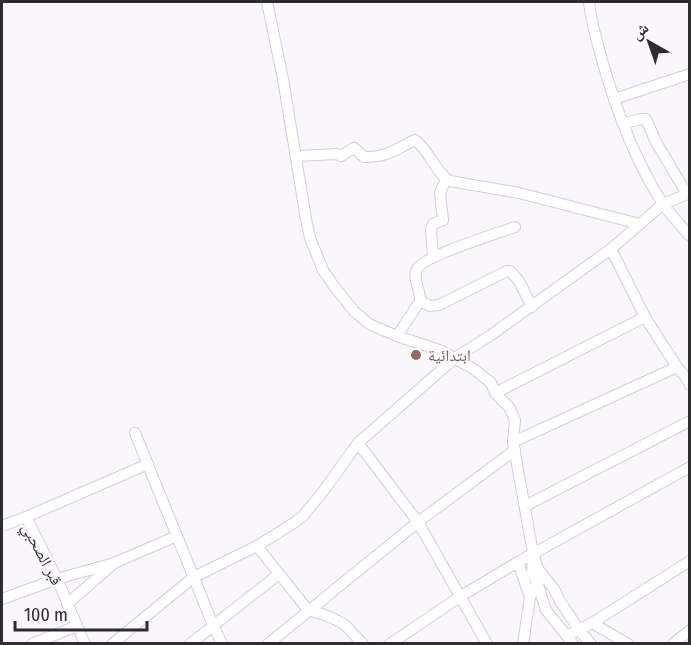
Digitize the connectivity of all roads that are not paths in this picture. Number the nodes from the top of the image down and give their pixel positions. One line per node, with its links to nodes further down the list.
1 (267, 2): 6 (street)
2 (589, 2): 4 (street)
3 (690, 74): 4 (street)
4 (614, 99): 5 (street)
5 (624, 123): 8 (street); 9 (street)
6 (296, 156): 7 (street); 18 (street)
7 (446, 179): 10 (street); 14 (street)
8 (688, 194): 9 (street)
9 (663, 204): 10 (street); 12 (street)
10 (640, 224): 13 (street)
11 (516, 227): 14 (street)
12 (690, 236)
13 (611, 249): 16 (street); 17 (street)
14 (433, 257): 15 (street)
15 (420, 301): 16 (street); 18 (street)
16 (532, 307): 19 (street)
17 (645, 316): 20 (street); 22 (street)
18 (397, 336): 19 (street)
19 (455, 358): 22 (street); 25 (street)
20 (677, 367): 21 (street); 26 (street)
21 (688, 378)
22 (495, 393): 26 (street)
23 (690, 421): 29 (street)
24 (135, 433): 27 (street)
25 (358, 442): 31 (street); 34 (street)
26 (514, 446): 29 (street); 31 (street)
27 (148, 464): 30 (street); 33 (street)
28 (690, 467): 35 (street)
29 (525, 506): 35 (street)
30 (26, 517): 32 (street, قبر الصحبي); 41 (street, قبر الصحبي)
31 (418, 522): 43 (street); 47 (street)
32 (2, 526)
33 (177, 536): 38 (street); 40 (street)
34 (257, 546): 39 (street); 40 (street)
35 (533, 554): 37 (street); 42 (street)
36 (690, 561): 48 (street)
37 (518, 562): 43 (street); 44 (street)
38 (114, 563): 41 (street); 46 (street)
39 (279, 574): 47 (street); 49 (street)
40 (194, 578): 49 (street); 58 (street)
41 (57, 579): 45 (street); 46 (street, قبر الصحبي)
42 (540, 579): 44 (street); 51 (street); 53 (street)
43 (461, 596): 63 (street); 64 (street)
44 (530, 597): 55 (street)
45 (2, 600)
46 (67, 604): 50 (street, قبر الصحبي)
47 (308, 610): 61 (street); 62 (street)
48 (592, 623): 51 (street); 54 (street)
49 (213, 625): 59 (street); 60 (street)
50 (76, 626): 56 (street); 57 (street, قبر الصحبي)
51 (579, 630): 53 (street); 65 (street)
52 (690, 630): 66 (street)
53 (570, 640)
54 (623, 642)
55 (523, 643)
56 (32, 644)
57 (85, 644)
58 (112, 644)
59 (190, 644)
60 (222, 644)
61 (268, 644)
62 (363, 644)
63 (390, 644)
64 (487, 644)
65 (591, 644)
66 (673, 644)

